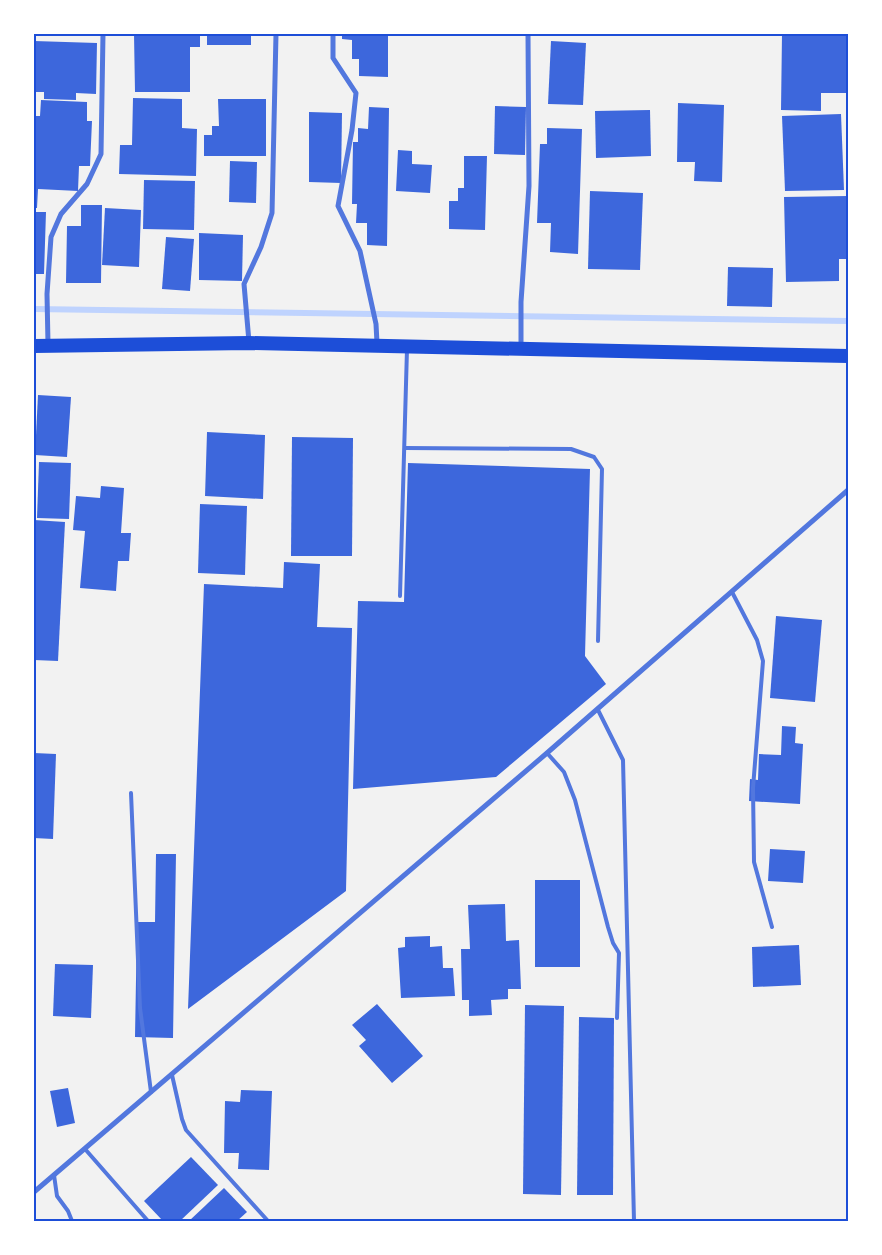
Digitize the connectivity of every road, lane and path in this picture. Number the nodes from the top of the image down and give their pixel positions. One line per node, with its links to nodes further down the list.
1 (103, 34): 6 (street)
2 (276, 34): 5 (street)
3 (333, 34): 8 (street)
4 (528, 34): 10 (street)
5 (249, 343): 6 (highway); 8 (highway)
6 (48, 344): 7 (highway)
7 (34, 346)
8 (378, 346): 9 (highway)
9 (408, 347): 10 (highway); 12 (lane)
10 (521, 350): 11 (highway)
11 (848, 356)
12 (405, 448): 15 (lane); 16 (lane)
13 (848, 490): 14 (street)
14 (732, 592): 17 (street); 20 (lane)
15 (400, 596)
16 (598, 641)
17 (598, 710): 18 (street); 30 (lane)
18 (547, 753): 21 (lane); 22 (street)
19 (131, 793): 23 (lane)
20 (772, 926)
21 (617, 1018)
22 (172, 1074): 23 (street); 29 (lane)
23 (151, 1092): 24 (street)
24 (84, 1149): 25 (street); 28 (lane)
25 (54, 1175): 26 (street); 27 (lane)
26 (34, 1192)
27 (72, 1221)
28 (148, 1221)
29 (268, 1221)
30 (634, 1221)

